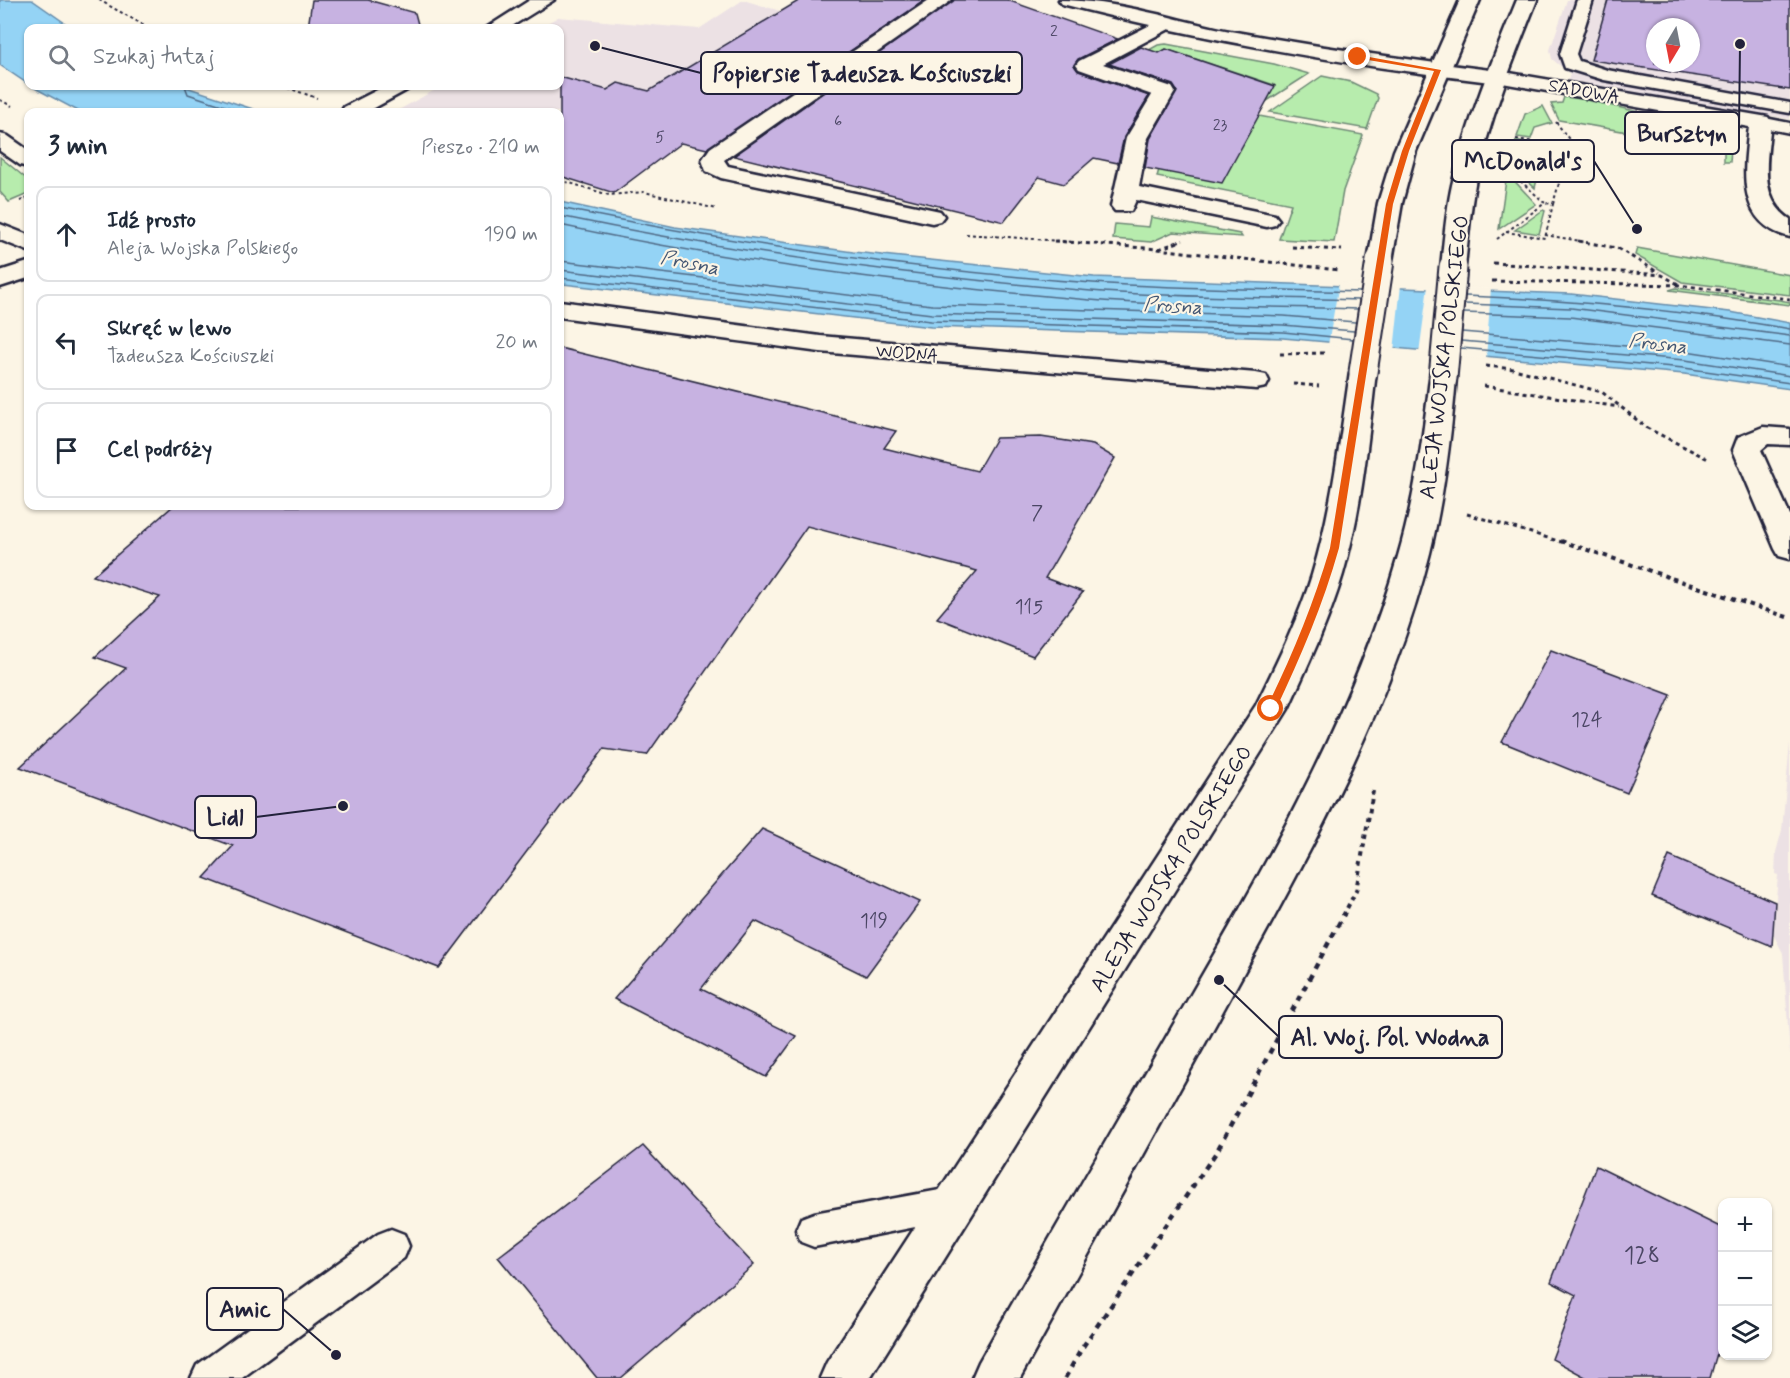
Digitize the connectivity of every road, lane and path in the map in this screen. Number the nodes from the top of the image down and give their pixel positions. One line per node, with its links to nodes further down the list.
1 (99, 0): 9 (path)
2 (544, 0): 10 (main road)
3 (942, 0): 30 (main road)
4 (1069, 0): 8 (main road, SADOWA)
5 (1470, 0): 11 (main road, ALEJA WOJSKA POLSKIEGO)
6 (1527, 0): 12 (main road, ALEJA WOJSKA POLSKIEGO)
7 (1585, 0): 17 (lane)
8 (1166, 23): 11 (main road, SADOWA); 31 (main road)
9 (142, 24)
10 (503, 24)
11 (1438, 70): 12 (main road, SADOWA); 55 (main road, ALEJA WOJSKA POLSKIEGO, bridge)
12 (1498, 77): 18 (main road, SADOWA); 49 (main road, ALEJA WOJSKA POLSKIEGO, bridge)
13 (294, 90): 15 (path)
14 (393, 90): 16 (main road)
15 (324, 100)
16 (359, 108)
17 (1790, 108)
18 (1760, 122): 19 (lane); 32 (main road)
19 (1790, 128)
20 (1507, 137): 22 (path)
21 (0, 141): 23 (main road)
22 (1569, 148)
23 (24, 157)
24 (1499, 161): 28 (path)
25 (1560, 180): 29 (path)
26 (564, 181): 27 (path)
27 (644, 192)
28 (1545, 203): 29 (path); 34 (path)
29 (1553, 204): 35 (path)
30 (932, 216)
31 (1267, 220)
32 (1790, 230)
33 (0, 231): 37 (main road)
34 (1506, 232): 35 (path); 38 (path)
35 (1545, 235): 44 (path)
36 (1183, 240): 40 (path)
37 (24, 242)
38 (1493, 242)
39 (1288, 247): 41 (path)
40 (1158, 249)
41 (1347, 250)
42 (1483, 262): 44 (path)
43 (24, 270): 45 (main road)
44 (1662, 274): 46 (path)
45 (0, 280)
46 (1790, 299)
47 (564, 310): 48 (main road, WODNA)
48 (1256, 381)
49 (1459, 382): 50 (path); 60 (main road, ALEJA WOJSKA POLSKIEGO)
50 (1620, 407)
51 (1790, 437): 53 (main road)
52 (1466, 514): 54 (path)
53 (1790, 549)
54 (1790, 618)
55 (956, 1203): 56 (lane); 59 (main road, ALEJA WOJSKA POLSKIEGO)
56 (814, 1230)
57 (391, 1246): 58 (lane)
58 (210, 1378)
59 (843, 1378)
60 (995, 1378)

